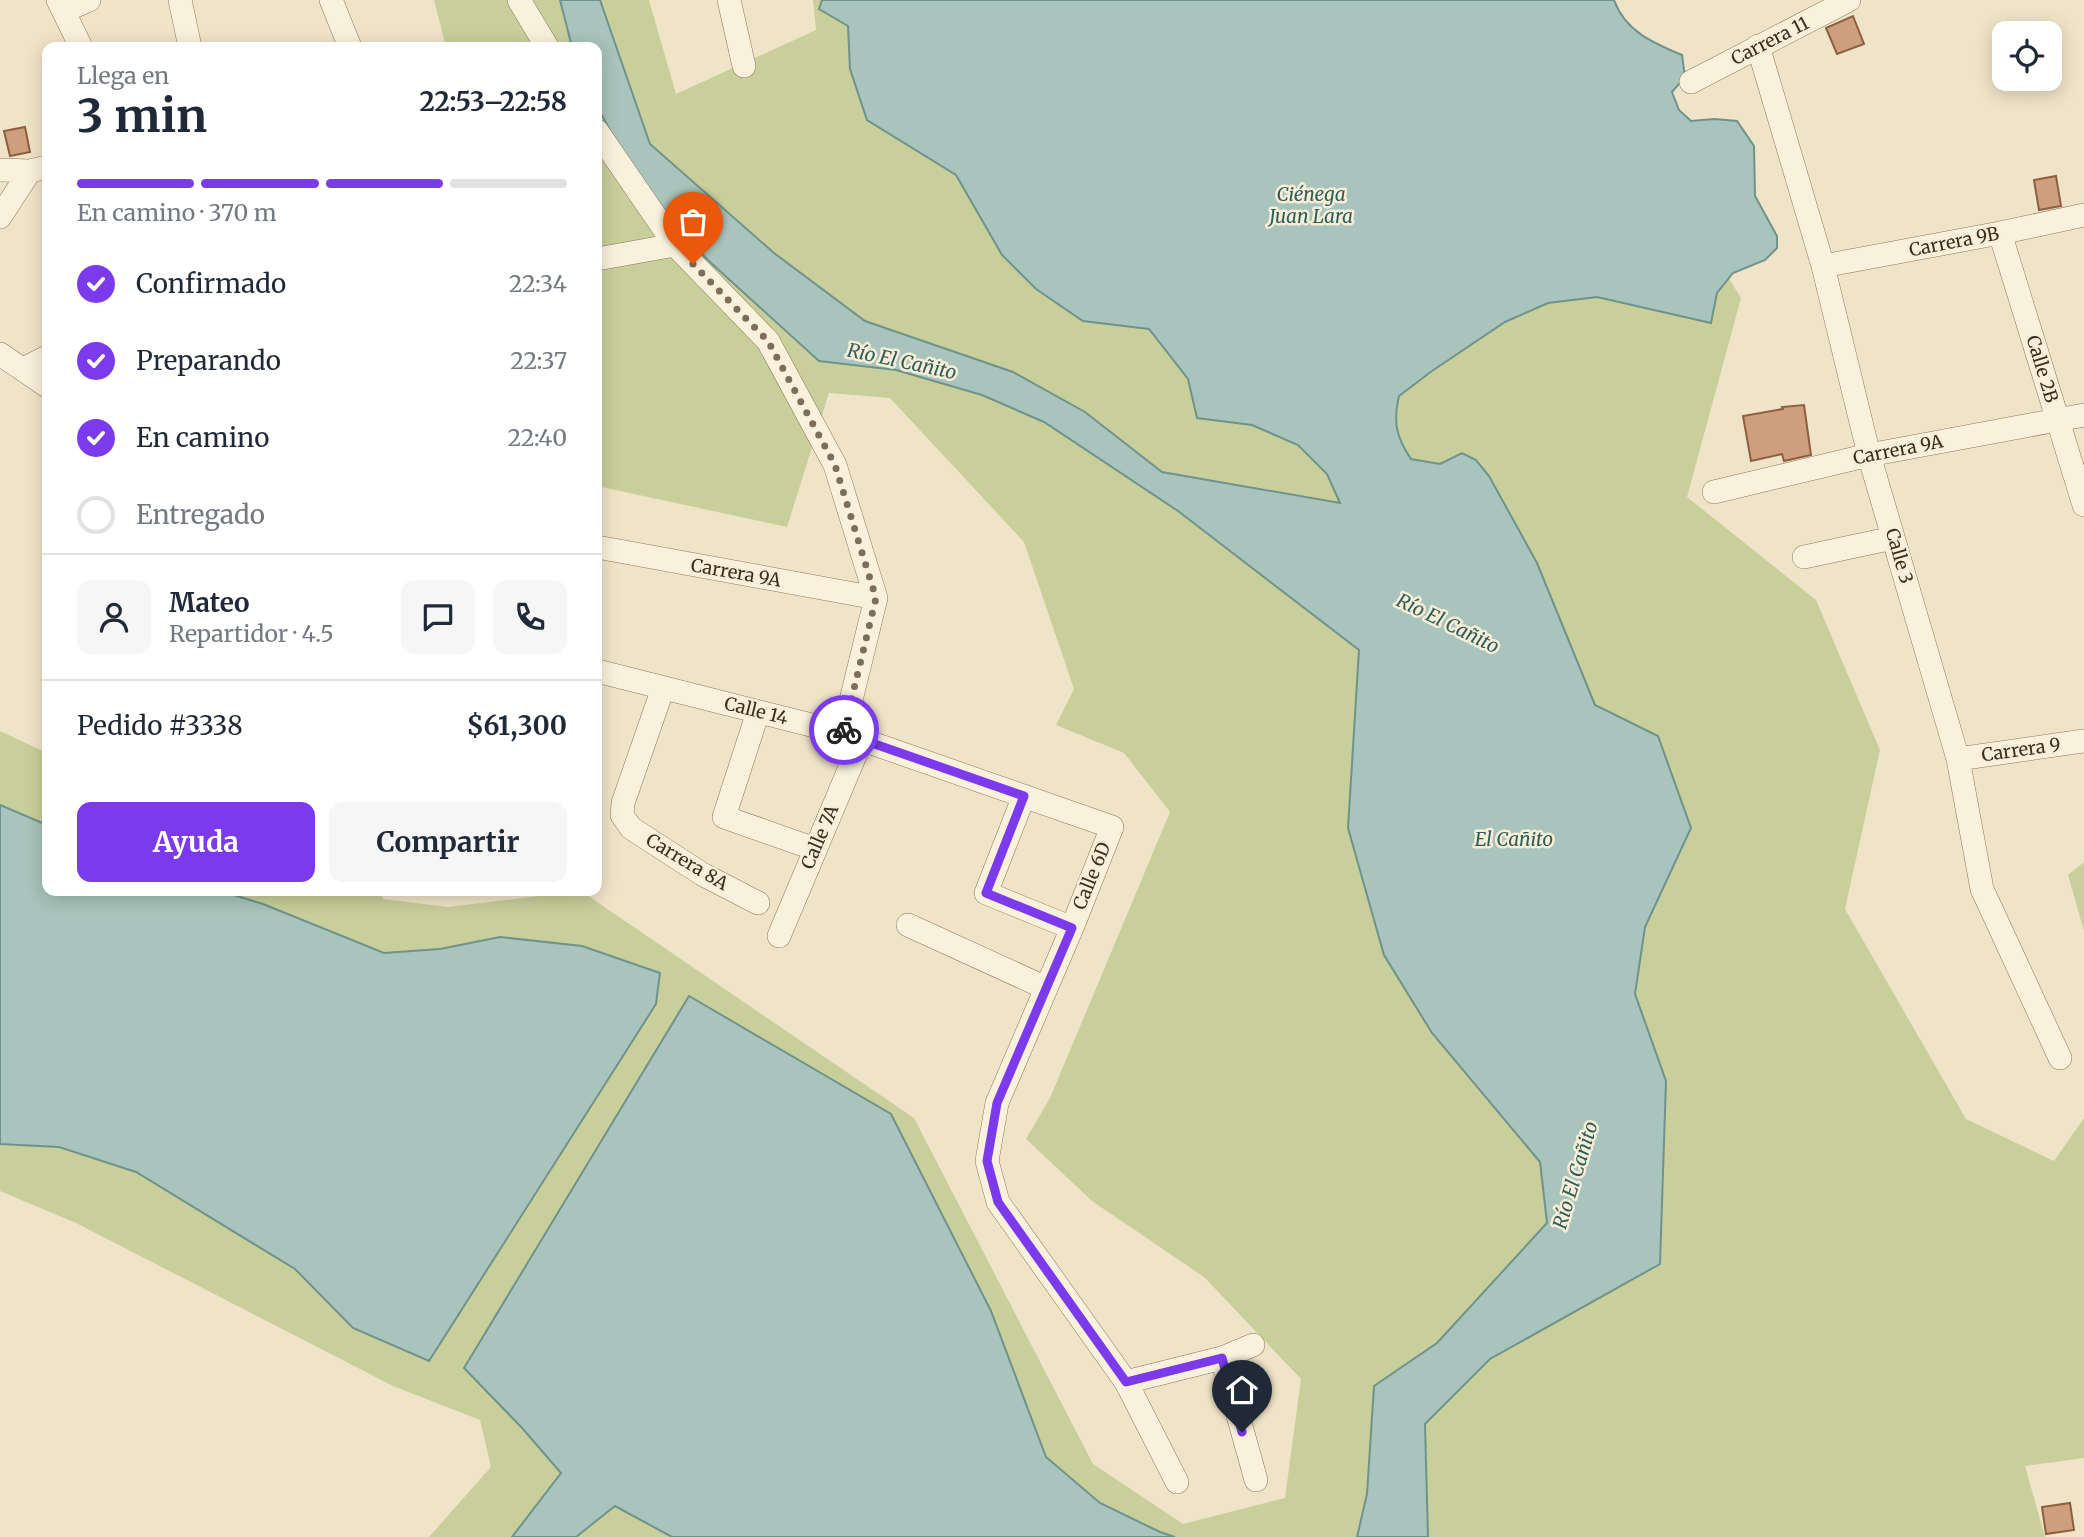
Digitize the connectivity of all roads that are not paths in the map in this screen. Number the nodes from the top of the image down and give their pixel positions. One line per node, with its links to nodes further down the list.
1 (89, 0): 7 (street)
2 (180, 0): 9 (street)
3 (331, 0): 10 (street)
4 (519, 0): 11 (street)
5 (729, 0): 13 (street)
6 (1849, 0): 12 (street, Carrera 11)
7 (61, 5): 8 (street)
8 (79, 42)
9 (189, 42)
10 (348, 42)
11 (544, 42)
12 (1758, 46): 14 (street, Carrera 11); 23 (street, Calle 3)
13 (744, 66)
14 (1691, 82)
15 (602, 140): 21 (street)
16 (38, 169): 17 (street); 18 (street)
17 (0, 170)
18 (1, 215)
19 (2084, 215): 20 (street, Carrera 9B)
20 (2000, 233): 23 (street, Carrera 9B); 29 (street, Calle 2B)
21 (675, 245): 22 (street); 36 (street)
22 (602, 259)
23 (1823, 267): 30 (street, Calle 3)
24 (0, 354): 26 (street)
25 (42, 360): 26 (street)
26 (23, 369): 27 (street)
27 (42, 382)
28 (2084, 415): 29 (street, Carrera 9A)
29 (2058, 420): 30 (street, Carrera 9A); 32 (street, Calle 2B)
30 (1869, 455): 31 (street, Carrera 9A); 33 (street, Calle 3)
31 (1714, 492)
32 (2084, 505)
33 (1893, 538): 35 (street); 42 (street, Calle 3)
34 (602, 548): 36 (street, Carrera 9A)
35 (1804, 557)
36 (876, 598): 40 (street, Calle 7A)
37 (602, 672): 38 (street, Calle 14)
38 (663, 688): 39 (street, Calle 14); 46 (street, Carrera 8A)
39 (758, 712): 40 (street, Calle 14); 45 (street)
40 (852, 736): 43 (street, Calle 14); 45 (street, Calle 7A)
41 (2084, 741): 42 (street, Carrera 9)
42 (1958, 759): 51 (street, Calle 3)
43 (1024, 796): 44 (street, Calle 14); 48 (street)
44 (1112, 827): 48 (street, Calle 6D)
45 (815, 849): 49 (street, Calle 7A)
46 (758, 903)
47 (908, 925): 50 (street)
48 (1072, 928): 50 (street, Calle 6D)
49 (779, 936)
50 (1046, 988): 54 (street, Calle 6D)
51 (2060, 1058)
52 (1253, 1345): 53 (street)
53 (1222, 1358): 54 (street); 55 (street)
54 (1126, 1382): 56 (street)
55 (1256, 1480)
56 (1177, 1482)

